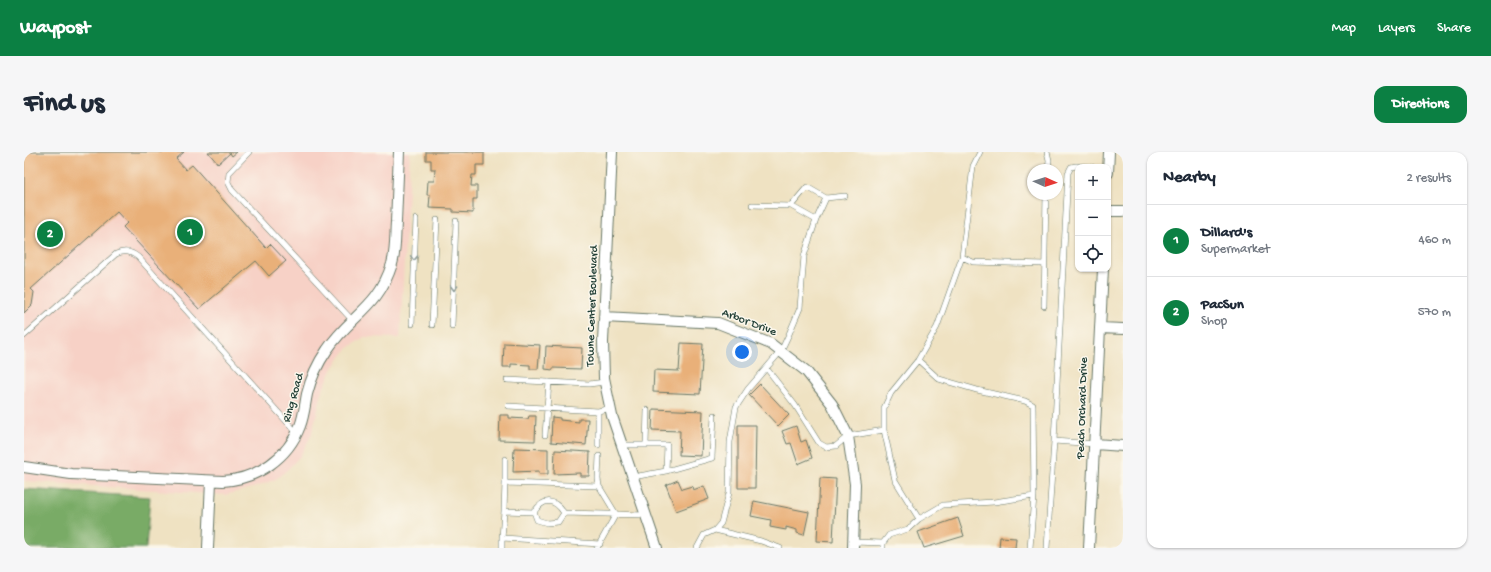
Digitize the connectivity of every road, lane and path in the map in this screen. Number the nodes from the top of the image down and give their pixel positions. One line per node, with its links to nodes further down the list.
1 (249, 152): 26 (lane)
2 (399, 152): 26 (street, Ring Road)
3 (612, 152): 25 (street, Towne Center Boulevard)
4 (980, 152): 21 (lane)
5 (1047, 152): 7 (lane)
6 (1109, 152): 8 (street)
7 (1049, 164)
8 (1108, 164)
9 (1075, 166): 49 (lane)
10 (845, 196): 11 (lane)
11 (826, 198): 14 (lane); 19 (lane)
12 (1046, 200): 22 (lane)
13 (752, 205): 14 (lane)
14 (791, 206): 19 (lane)
15 (1111, 211): 16 (street)
16 (1123, 211)
17 (416, 219): 27 (lane, one-way to 27)
18 (437, 220): 28 (lane)
19 (816, 220): 33 (lane)
20 (456, 221): 29 (lane, one-way to 29)
21 (962, 257): 22 (lane); 34 (lane)
22 (1044, 264): 24 (lane)
23 (1103, 272): 30 (street, Peach Orchard Drive)
24 (1044, 306)
25 (604, 317): 33 (street, Arbor Drive); 38 (street, Towne Center Boulevard)
26 (353, 321): 46 (street, Ring Road)
27 (412, 324)
28 (432, 325)
29 (452, 326)
30 (1100, 328): 31 (street); 51 (street, Peach Orchard Drive)
31 (1123, 329)
32 (24, 336): 46 (lane)
33 (781, 352): 35 (lane); 48 (street, Arbor Drive)
34 (918, 360): 45 (lane); 63 (lane)
35 (767, 369): 48 (lane); 70 (lane)
36 (507, 380): 37 (lane)
37 (549, 382): 38 (lane); 40 (lane)
38 (605, 382): 41 (street, Towne Center Boulevard)
39 (508, 406): 40 (lane)
40 (547, 408): 43 (lane); 47 (lane)
41 (611, 408): 43 (lane); 52 (street, Towne Center Boulevard)
42 (647, 410): 53 (lane)
43 (598, 411): 50 (lane)
44 (714, 416): 58 (lane)
45 (884, 430): 48 (lane); 69 (lane)
46 (297, 433): 60 (street, Ring Road)
47 (545, 435)
48 (848, 436): 72 (street, Arbor Drive)
49 (1054, 441): 51 (lane); 81 (lane)
50 (598, 444)
51 (1095, 444): 54 (street); 82 (street, Peach Orchard Drive)
52 (622, 445): 53 (lane); 59 (street, Towne Center Boulevard)
53 (646, 445): 58 (lane)
54 (1123, 446)
55 (599, 456): 62 (lane)
56 (505, 459): 61 (lane)
57 (24, 467): 60 (street, Ring Road)
58 (666, 471): 59 (lane)
59 (633, 477): 68 (street, Towne Center Boulevard)
60 (211, 481): 75 (street)
61 (505, 483): 62 (lane); 64 (lane)
62 (599, 486): 67 (lane)
63 (1034, 496): 69 (lane); 80 (lane)
64 (504, 511): 65 (lane); 71 (lane)
65 (534, 512): 66 (lane); 66 (lane)
66 (564, 513): 67 (lane)
67 (616, 514): 68 (lane); 74 (lane)
68 (646, 515): 77 (street, Towne Center Boulevard)
69 (920, 519): 73 (lane)
70 (715, 530): 78 (lane); 79 (lane)
71 (502, 538): 74 (lane); 76 (lane)
72 (853, 545): 73 (lane)
73 (883, 545)
74 (598, 546)
75 (208, 548)
76 (502, 548)
77 (657, 548)
78 (697, 548)
79 (780, 548)
80 (1030, 548)
81 (1047, 548)
82 (1089, 548)

